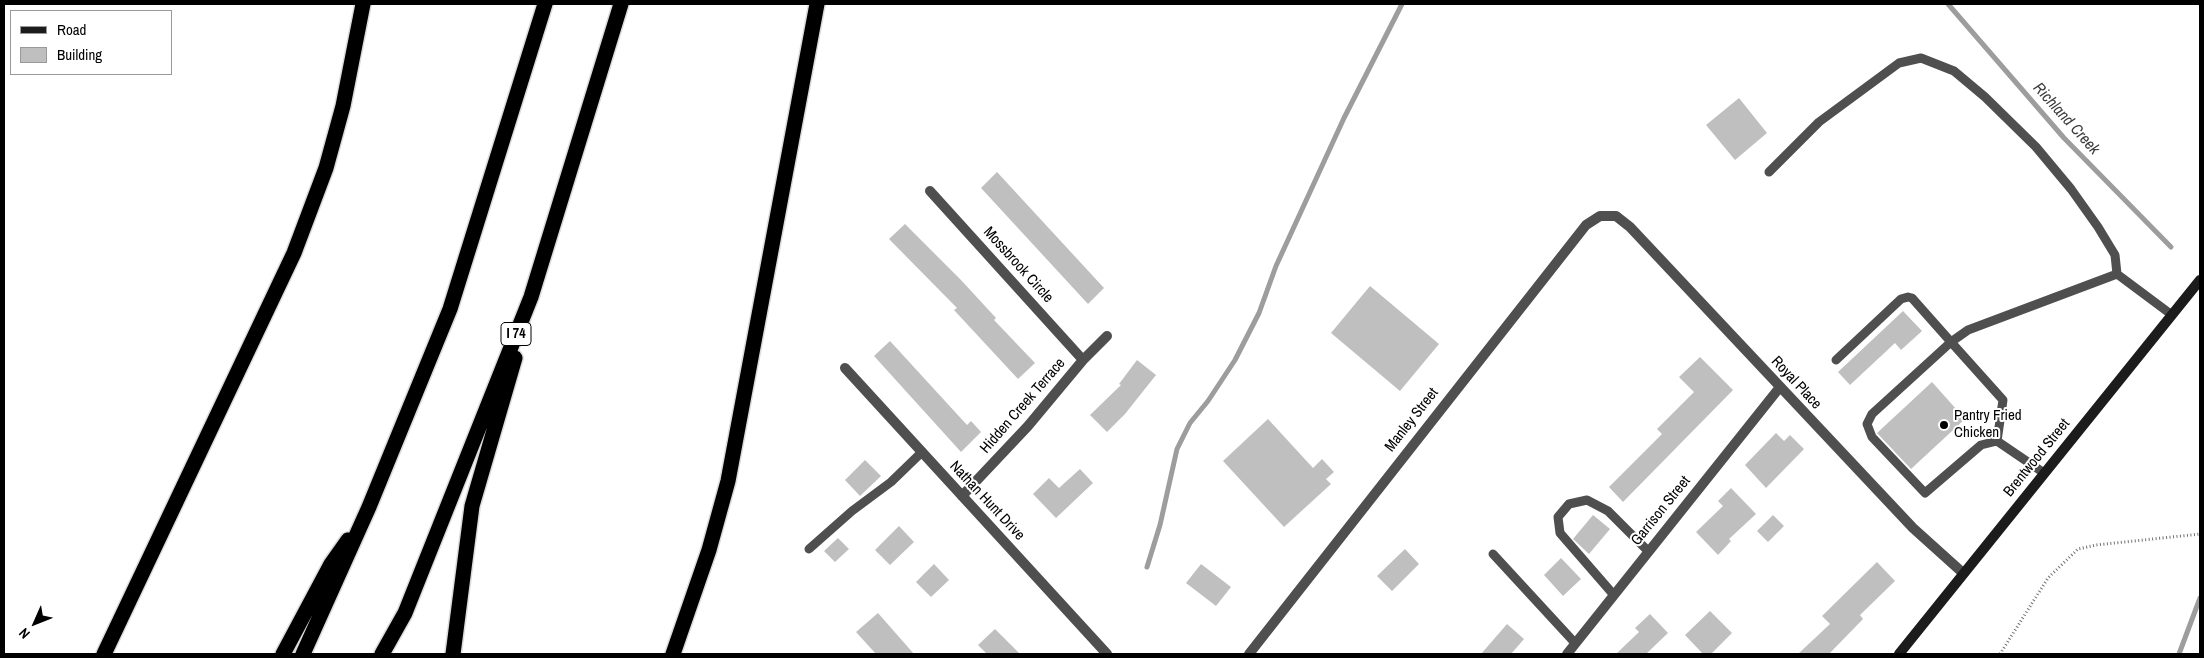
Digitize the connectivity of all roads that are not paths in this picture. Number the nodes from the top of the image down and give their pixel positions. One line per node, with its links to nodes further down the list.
1 (363, 4): 29 (highway)
2 (545, 4): 22 (highway)
3 (621, 4): 10 (highway, I 74)
4 (817, 4): 34 (highway)
5 (1769, 172): 8 (lane)
6 (930, 191): 14 (street, Mossbrook Circle)
7 (1607, 216): 17 (street, Royal Place); 36 (street, Manley Street)
8 (2117, 274): 11 (lane); 13 (lane)
9 (2200, 280): 11 (main road, Brentwood Street)
10 (531, 297): 32 (highway, I 74); 33 (highway)
11 (2172, 315): 20 (main road, Brentwood Street)
12 (1106, 336): 14 (street, Hidden Creek Terrace)
13 (1951, 342): 15 (lane); 18 (lane); 18 (lane)
14 (1083, 360): 21 (street, Hidden Creek Terrace)
15 (1836, 360)
16 (845, 368): 19 (street, Nathan Hunt Drive)
17 (1780, 387): 24 (street, Garrison Street); 26 (street, Royal Place)
18 (1997, 441): 20 (lane)
19 (922, 452): 21 (street, Nathan Hunt Drive); 23 (lane)
20 (2044, 474): 26 (main road, Brentwood Street)
21 (962, 496): 35 (street, Nathan Hunt Drive)
22 (369, 507): 30 (highway); 31 (highway)
23 (809, 549)
24 (1648, 551): 27 (street, Garrison Street); 27 (lane)
25 (1493, 554): 28 (lane)
26 (1963, 573): 38 (main road, Brentwood Street)
27 (1614, 594): 28 (street, Garrison Street)
28 (1575, 643): 37 (street, Garrison Street)
29 (104, 654)
30 (283, 654)
31 (303, 654)
32 (382, 654)
33 (453, 654)
34 (673, 654)
35 (1107, 654)
36 (1249, 654)
37 (1567, 654)
38 (1899, 654)

